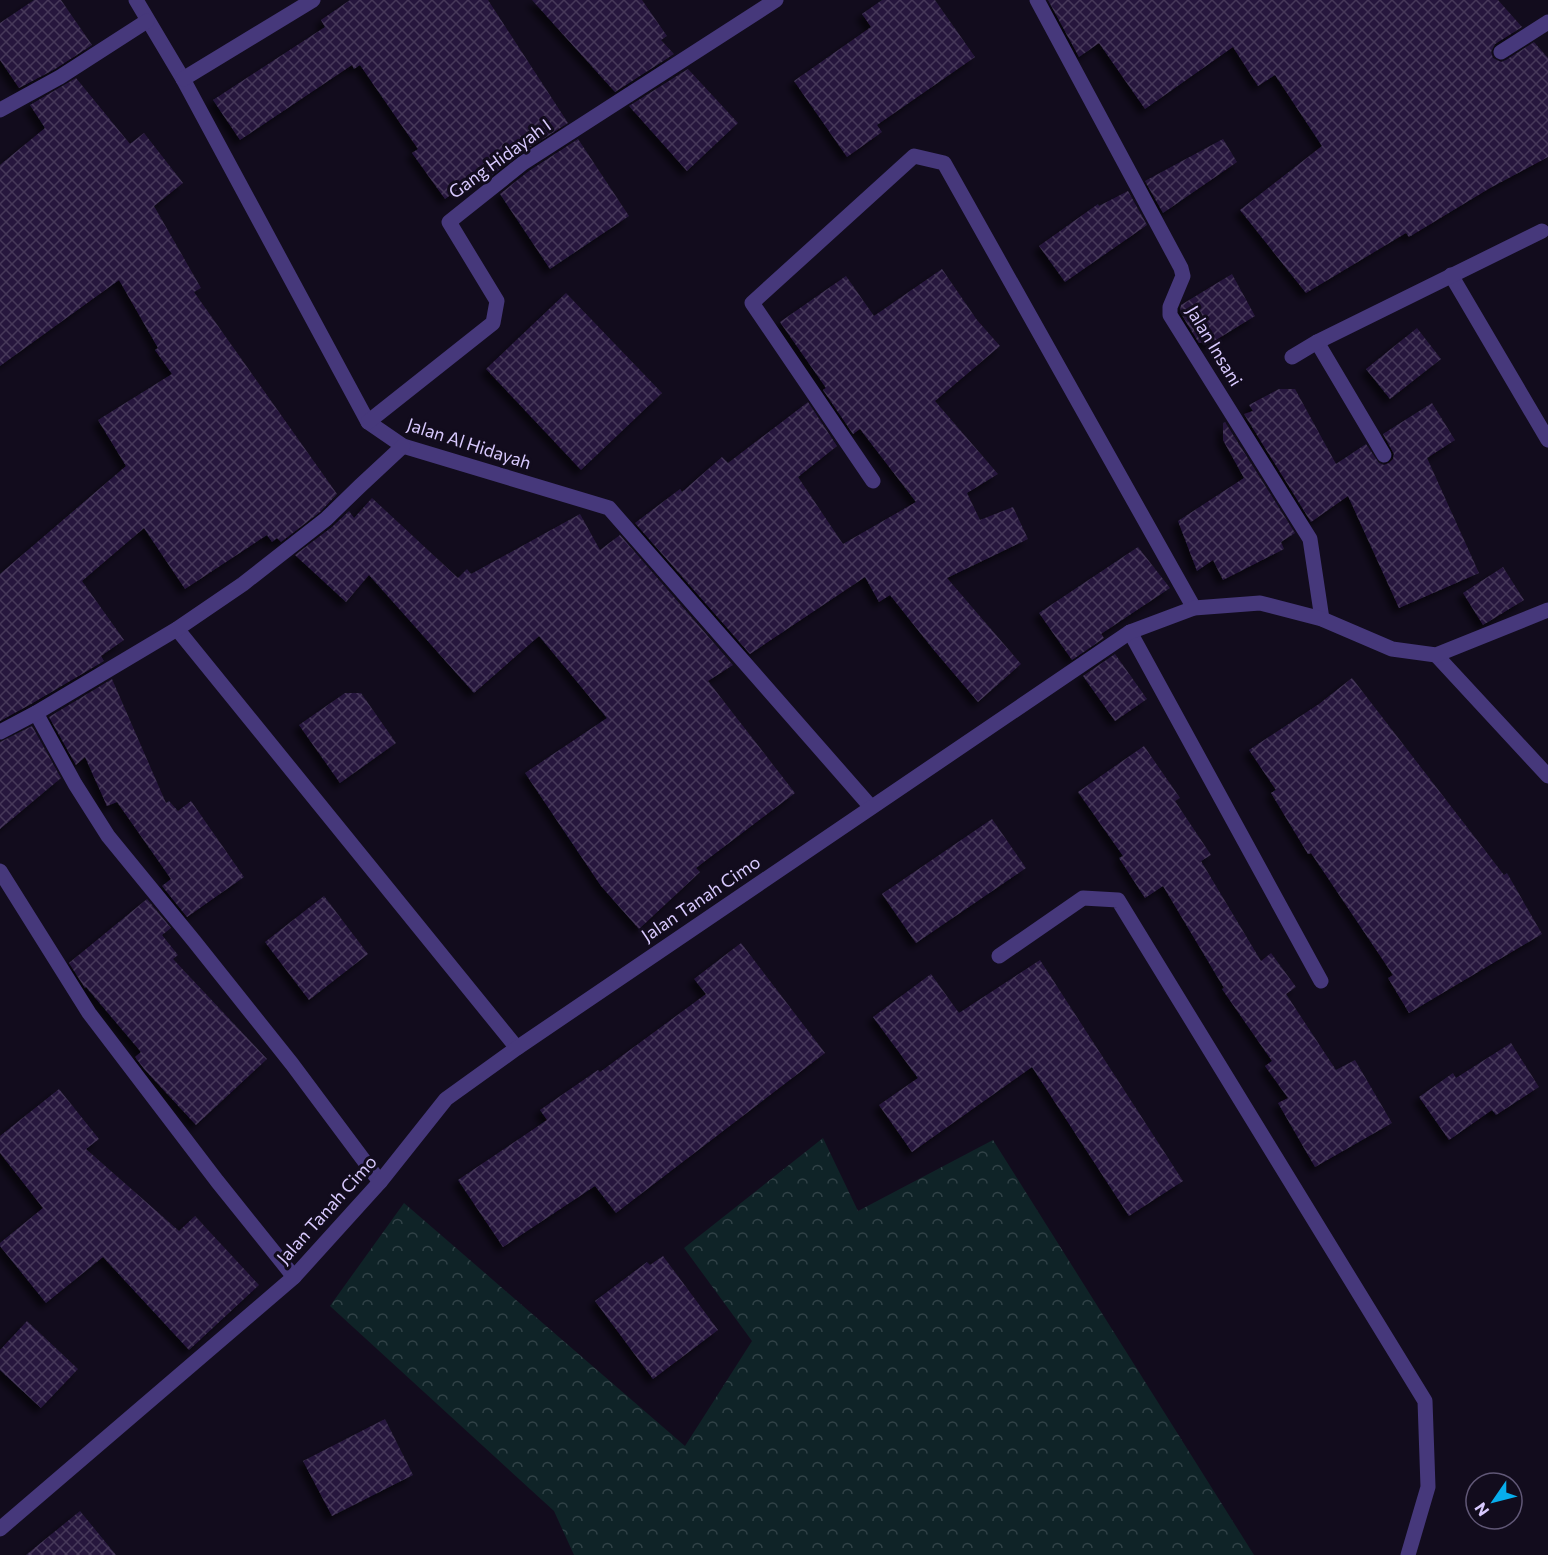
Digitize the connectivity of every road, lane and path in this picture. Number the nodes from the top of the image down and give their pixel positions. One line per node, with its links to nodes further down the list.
1 (136, 0): 5 (street, Jalan Al Hidayah)
2 (312, 0): 8 (street)
3 (776, 0): 14 (street, Gang Hidayah I)
4 (1038, 0): 21 (street, Jalan Insani)
5 (147, 21): 8 (street, Jalan Al Hidayah); 9 (street)
6 (1548, 22): 7 (street)
7 (1501, 52)
8 (183, 79): 14 (street, Jalan Al Hidayah)
9 (0, 110)
10 (1542, 231): 11 (street)
11 (1451, 275): 12 (street); 15 (street)
12 (1317, 342): 13 (street); 17 (street)
13 (1292, 357)
14 (368, 422): 16 (street, Jalan Al Hidayah)
15 (1548, 440)
16 (403, 446): 22 (street); 28 (street, Jalan Al Hidayah)
17 (1384, 455)
18 (873, 481): 19 (street)
19 (1194, 608): 21 (street, Jalan Tanah Cimo); 23 (street, Jalan Tanah Cimo)
20 (1548, 610): 24 (street, Jalan Tanah Cimo)
21 (1322, 619): 24 (street, Jalan Tanah Cimo)
22 (177, 629): 25 (street); 32 (street)
23 (1130, 632): 28 (street, Jalan Tanah Cimo); 31 (street)
24 (1436, 655): 27 (street)
25 (36, 713): 26 (street); 33 (street)
26 (0, 732)
27 (1548, 776)
28 (871, 807): 32 (street, Jalan Tanah Cimo)
29 (0, 871): 34 (street)
30 (999, 956): 36 (street)
31 (1321, 981)
32 (517, 1047): 33 (street, Jalan Tanah Cimo)
33 (380, 1182): 34 (street, Jalan Tanah Cimo)
34 (294, 1277): 35 (street, Jalan Tanah Cimo)
35 (0, 1529)
36 (1408, 1555)

